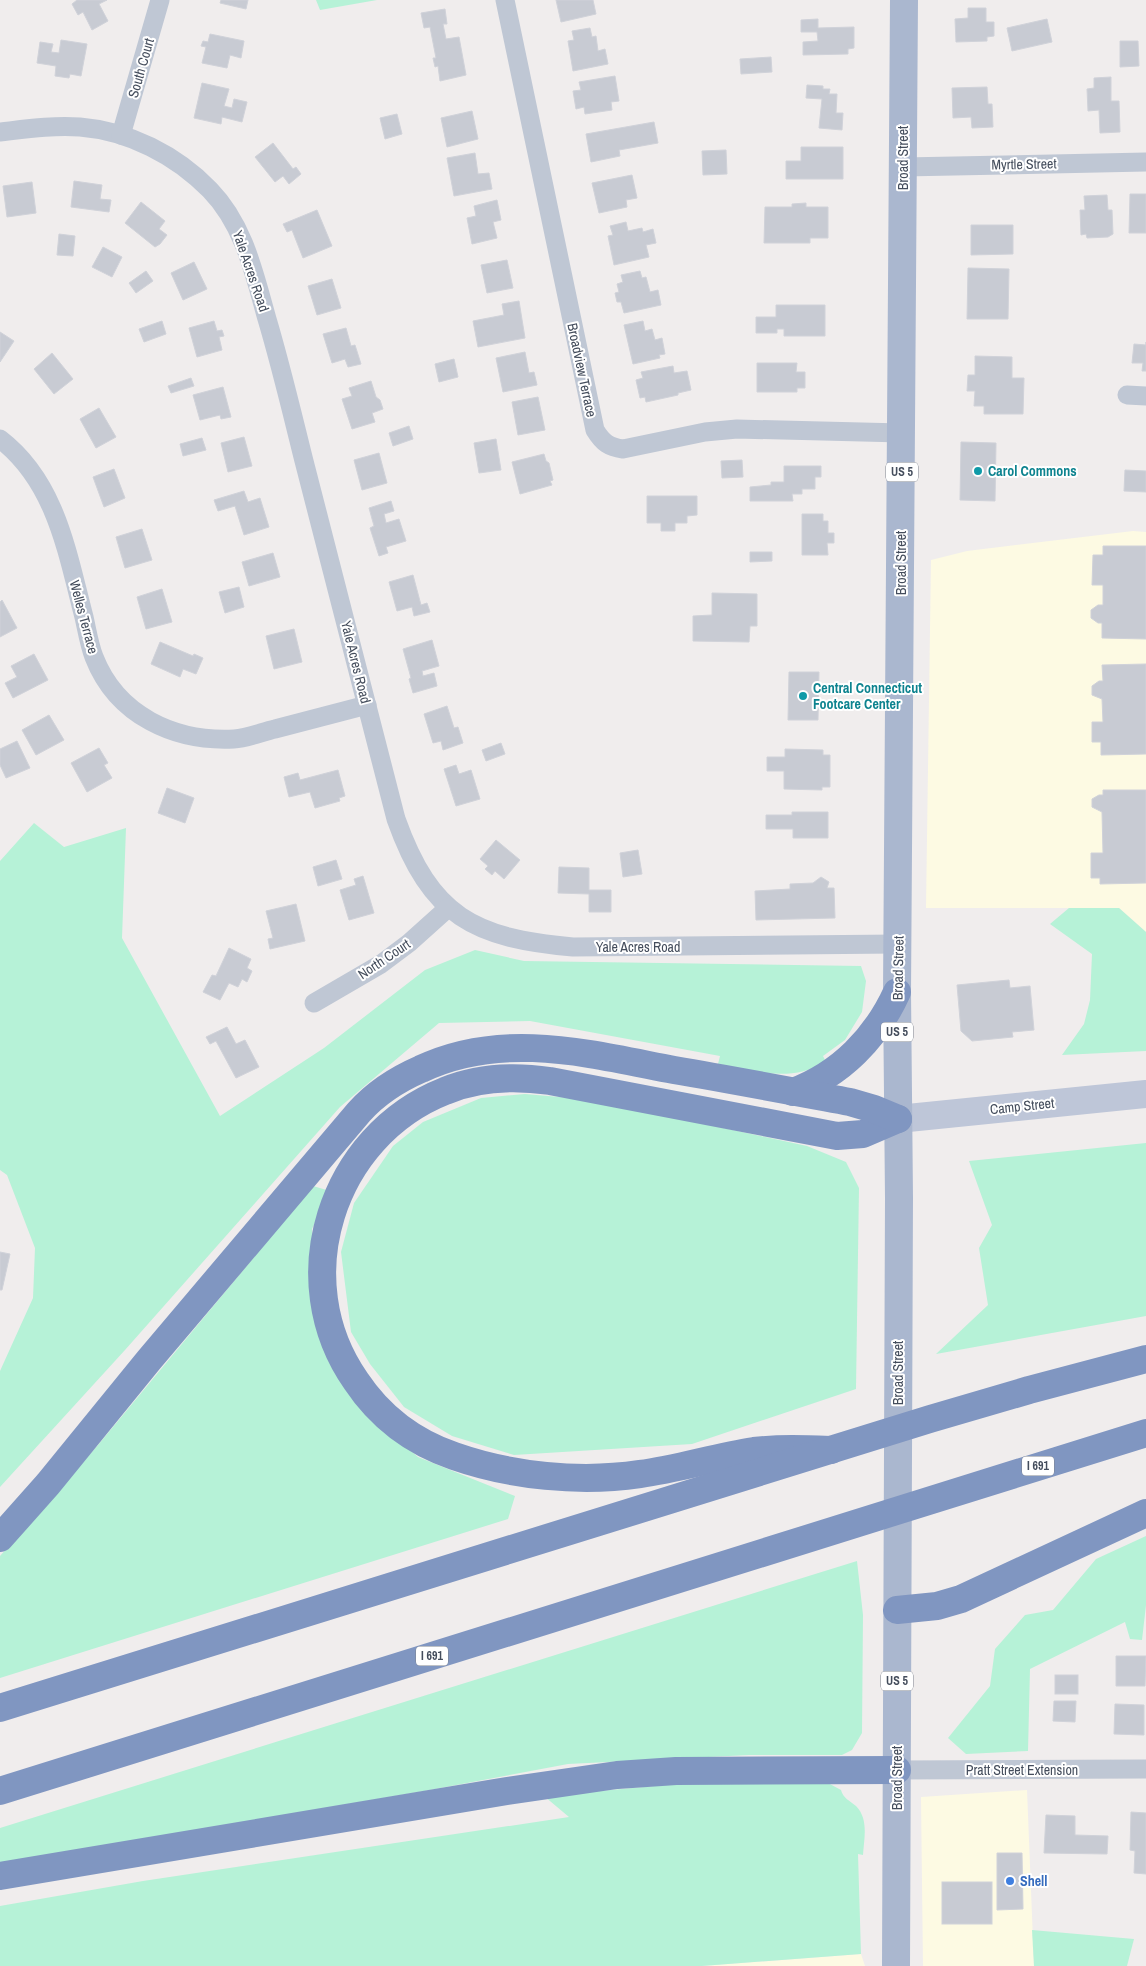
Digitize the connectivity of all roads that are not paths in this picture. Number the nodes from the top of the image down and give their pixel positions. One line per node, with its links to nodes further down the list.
1 (160, 0): 5 (street, South Court)
2 (505, 0): 10 (street, Broadview Terrace)
3 (904, 0): 7 (main road, Broad Street / US 5)
4 (0, 132): 5 (street, Yale Acres Road)
5 (121, 135): 12 (street, Yale Acres Road)
6 (1146, 162): 7 (street, Myrtle Street)
7 (903, 167): 10 (main road, Broad Street / US 5)
8 (1127, 395): 9 (street)
9 (1146, 396)
10 (902, 433): 14 (main road, Broad Street / US 5)
11 (0, 439): 12 (street, Welles Terrace)
12 (367, 706): 13 (street, Yale Acres Road)
13 (448, 908): 14 (street, Yale Acres Road); 16 (street, North Court)
14 (898, 944): 15 (main road, Broad Street / US 5)
15 (897, 992): 17 (highway); 19 (main road, Broad Street / US 5)
16 (314, 1003)
17 (793, 1092): 19 (highway); 24 (highway)
18 (1146, 1094): 19 (street, Camp Street)
19 (898, 1119): 22 (highway); 25 (main road, Broad Street / US 5)
20 (1146, 1359): 22 (highway)
21 (1146, 1433): 29 (highway, I 691)
22 (831, 1450): 26 (highway)
23 (1146, 1513): 25 (highway)
24 (0, 1538)
25 (897, 1610): 27 (main road, Broad Street / US 5)
26 (0, 1708)
27 (897, 1770): 28 (street, Pratt Street Extension); 30 (highway); 31 (main road, Broad Street / US 5)
28 (1146, 1770)
29 (0, 1791)
30 (0, 1876)
31 (896, 1966)

